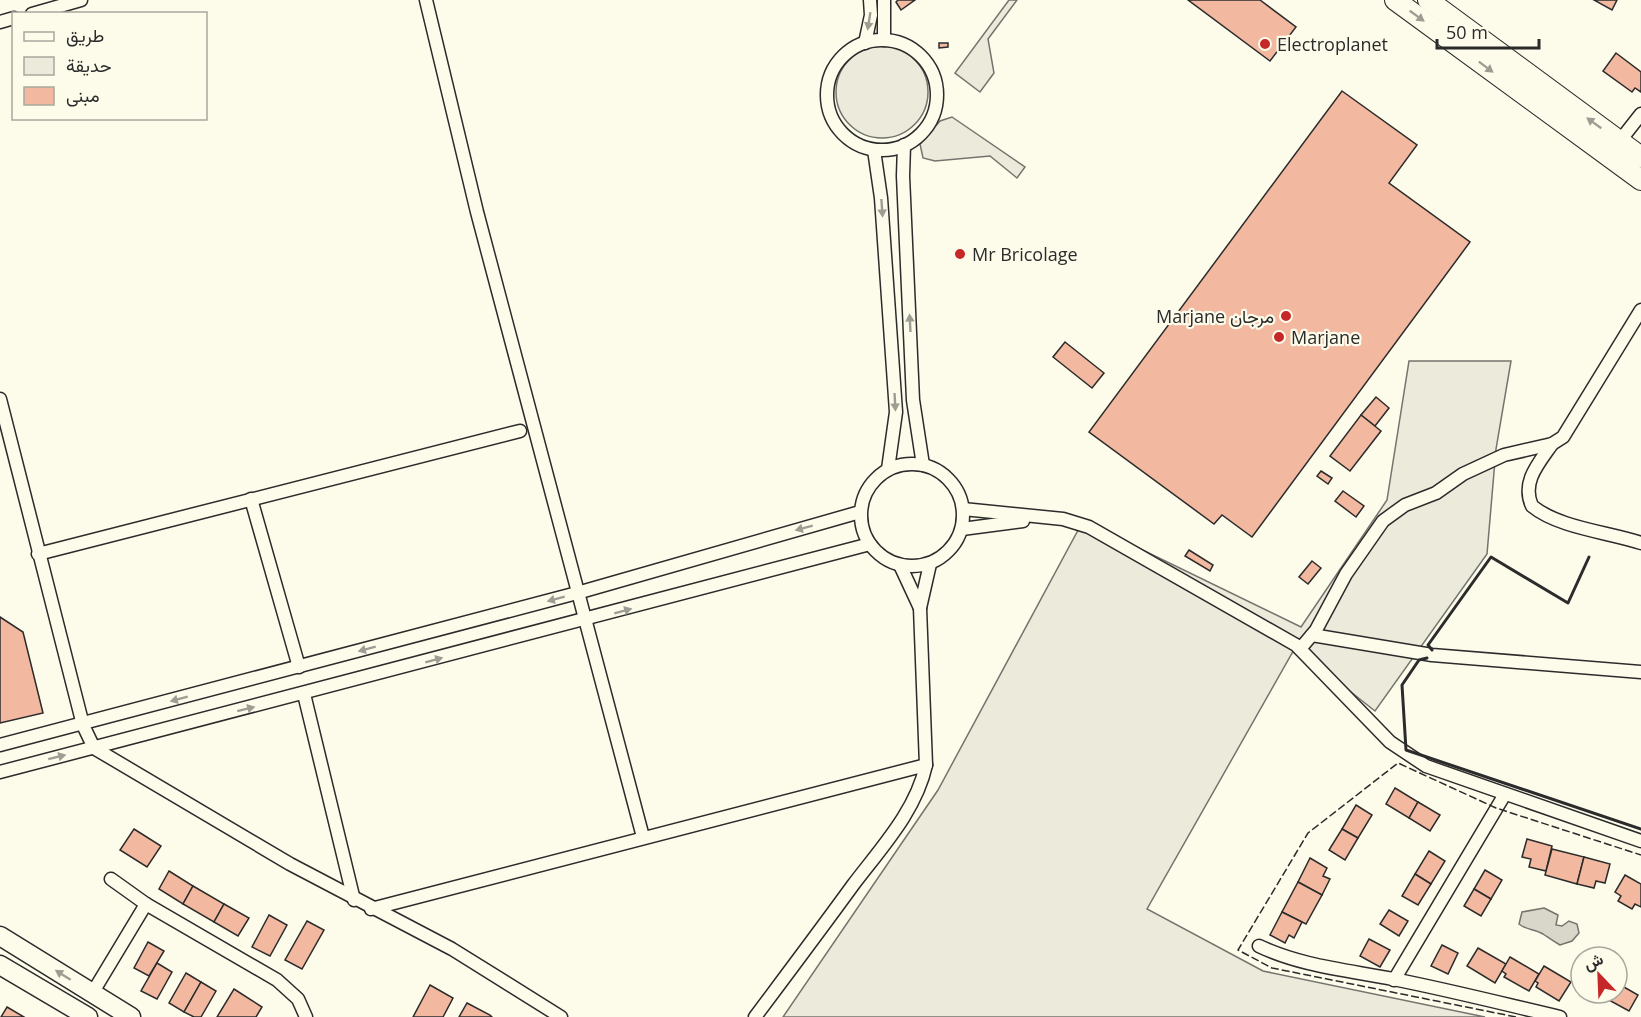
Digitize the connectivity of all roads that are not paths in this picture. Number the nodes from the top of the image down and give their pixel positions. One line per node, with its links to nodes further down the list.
1 (81, 0): 7 (street)
2 (426, 0): 32 (street)
3 (870, 0): 9 (street, one-way to 9)
4 (884, 0): 8 (street)
5 (1395, 0): 15 (main road, one-way to 15)
6 (1428, 0): 11 (main road, one-way to 6)
7 (39, 12)
8 (884, 40): 9 (street); 12 (street)
9 (865, 43): 13 (street)
10 (1641, 114): 11 (street)
11 (1619, 141): 14 (main road)
12 (904, 146): 13 (street); 20 (street, one-way to 12)
13 (874, 150): 21 (street, one-way to 21)
14 (1641, 157)
15 (1641, 180)
16 (1641, 310): 19 (street)
17 (0, 399): 29 (street)
18 (520, 431): 22 (street)
19 (1552, 444): 27 (street); 35 (street)
20 (923, 465): 21 (street); 23 (street)
21 (888, 469): 24 (street)
22 (251, 499): 29 (street); 37 (street)
23 (963, 509): 25 (street); 26 (street)
24 (860, 512): 28 (street); 32 (street, one-way to 32)
25 (1039, 519): 26 (street); 36 (street)
26 (962, 529): 30 (street)
27 (1641, 543)
28 (870, 544): 31 (street); 34 (street, one-way to 28)
29 (38, 554): 40 (street)
30 (930, 564): 31 (street); 33 (street)
31 (900, 565): 33 (street)
32 (577, 594): 34 (street); 37 (street, one-way to 37)
33 (920, 608): 43 (street)
34 (584, 621): 39 (street, one-way to 34); 46 (street)
35 (1312, 635): 36 (street); 38 (street)
36 (1300, 649): 45 (street)
37 (299, 666): 40 (street, one-way to 40)
38 (1641, 672)
39 (304, 694): 42 (street, one-way to 39); 49 (street)
40 (83, 725): 41 (street); 42 (street)
41 (0, 746)
42 (94, 748): 44 (street, one-way to 42); 49 (street)
43 (926, 765): 46 (street); 61 (street)
44 (0, 772)
45 (1504, 794): 47 (street); 55 (street)
46 (643, 837): 51 (street)
47 (1641, 841)
48 (111, 879): 50 (street)
49 (354, 900): 51 (street)
50 (146, 904): 56 (street); 59 (street)
51 (371, 909): 60 (street)
52 (0, 936): 56 (street, one-way to 52)
53 (1259, 946): 55 (street)
54 (1, 969): 57 (street)
55 (1395, 980): 62 (street)
56 (93, 992): 58 (street)
57 (78, 1015)
58 (131, 1017)
59 (306, 1017)
60 (561, 1017)
61 (755, 1017)
62 (1560, 1017)

